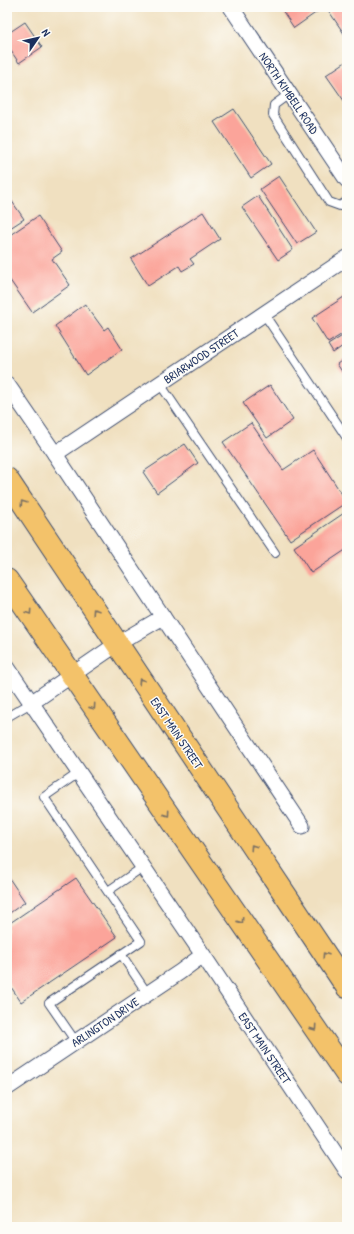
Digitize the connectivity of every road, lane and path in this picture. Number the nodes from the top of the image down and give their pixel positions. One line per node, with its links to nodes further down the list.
1 (231, 7): 2 (street, NORTH KIMBELL ROAD)
2 (289, 94): 3 (street, NORTH KIMBELL ROAD); 4 (lane)
3 (347, 180)
4 (347, 201)
5 (345, 263): 6 (street, BRIARWOOD STREET)
6 (264, 314): 8 (street, BRIARWOOD STREET); 9 (lane)
7 (7, 384): 10 (street)
8 (160, 384): 10 (street, BRIARWOOD STREET); 12 (lane)
9 (347, 438)
10 (55, 454): 14 (street)
11 (7, 479): 15 (highway, EAST MAIN STREET, one-way to 11)
12 (275, 553)
13 (7, 580): 17 (highway, one-way to 17)
14 (162, 617): 15 (street); 21 (street)
15 (116, 644): 17 (street); 26 (highway, EAST MAIN STREET, one-way to 15)
16 (7, 667): 18 (street, EAST MAIN STREET)
17 (71, 674): 18 (street); 29 (highway, one-way to 29)
18 (31, 703): 19 (lane); 20 (street, EAST MAIN STREET)
19 (7, 718)
20 (80, 772): 22 (street, EAST MAIN STREET); 23 (lane)
21 (302, 826)
22 (143, 867): 23 (lane); 25 (street, EAST MAIN STREET)
23 (108, 891): 24 (lane)
24 (121, 954): 27 (lane); 28 (lane)
25 (203, 955): 27 (street, ARLINGTON DRIVE); 31 (street, EAST MAIN STREET)
26 (347, 987)
27 (147, 993): 28 (street, ARLINGTON DRIVE)
28 (76, 1042): 30 (street, ARLINGTON DRIVE)
29 (347, 1075)
30 (7, 1088)
31 (347, 1171)

